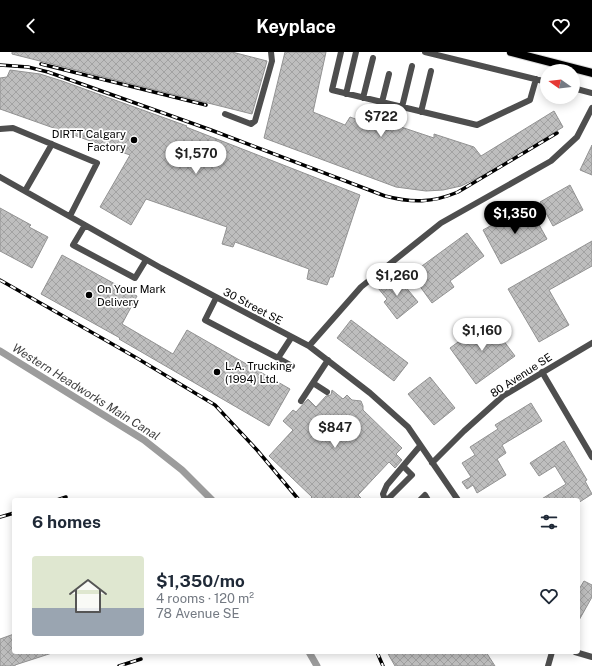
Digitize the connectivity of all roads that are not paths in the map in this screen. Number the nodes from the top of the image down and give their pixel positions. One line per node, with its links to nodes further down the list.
1 (271, 52): 21 (street)
2 (341, 52): 15 (street)
3 (356, 52): 15 (street)
4 (425, 52): 11 (street)
5 (510, 52): 9 (main road)
6 (373, 58): 16 (street)
7 (412, 66): 18 (street)
8 (431, 71): 20 (street)
9 (592, 73)
10 (389, 74): 17 (street)
11 (536, 79): 12 (street); 20 (street)
12 (540, 80)
13 (580, 90): 14 (street)
14 (592, 93)
15 (346, 94): 16 (street)
16 (363, 98): 17 (street)
17 (382, 102): 18 (street)
18 (402, 107): 20 (street)
19 (592, 108): 32 (street)
20 (421, 112)
21 (225, 114)
22 (0, 129): 23 (street)
23 (52, 144): 25 (street); 26 (street)
24 (0, 177): 25 (street, 30 Street SE)
25 (25, 191): 26 (street, 30 Street SE)
26 (70, 216): 27 (street, 30 Street SE)
27 (85, 225): 28 (street, 30 Street SE); 28 (street)
28 (146, 260): 29 (street, 30 Street SE)
29 (216, 298): 30 (street, 30 Street SE); 33 (street)
30 (291, 338): 32 (street, 30 Street SE); 33 (street)
31 (592, 343): 36 (street, 80 Avenue SE)
32 (309, 346): 34 (street, 30 Street SE)
33 (278, 358): 35 (street)
34 (328, 360): 37 (street); 40 (street, 30 Street SE)
35 (292, 366)
36 (542, 372): 41 (street); 42 (street, 80 Avenue SE)
37 (313, 384): 38 (street); 39 (street)
38 (327, 392)
39 (301, 401)
40 (420, 446): 42 (street, 30 Street SE); 43 (street)
41 (592, 457)
42 (432, 463): 46 (street, 30 Street SE)
43 (403, 466): 44 (street); 45 (street)
44 (385, 498)
45 (388, 498)
46 (457, 498)
47 (580, 653): 49 (street)
48 (551, 654): 50 (street)
49 (592, 657)
50 (548, 666)

